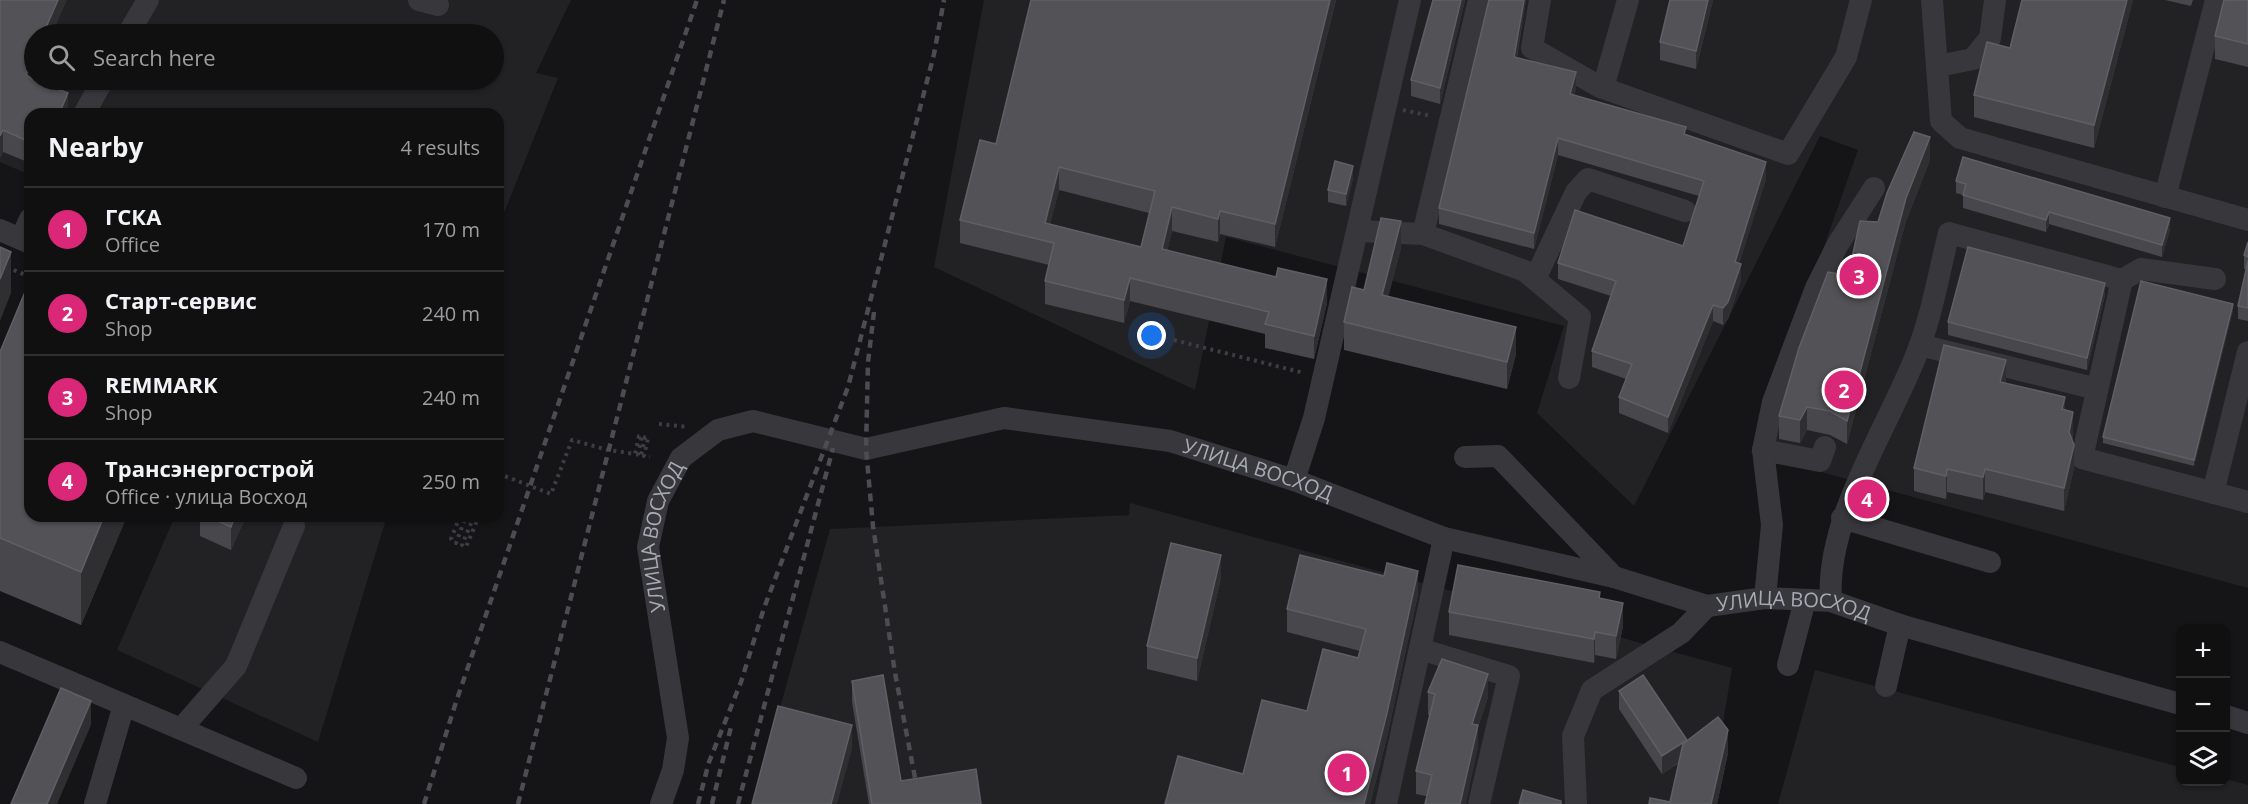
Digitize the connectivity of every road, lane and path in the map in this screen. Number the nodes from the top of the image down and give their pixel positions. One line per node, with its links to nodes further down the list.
1 (148, 0): 10 (street)
2 (1410, 0): 14 (street)
3 (1479, 0): 16 (street)
4 (1540, 0): 12 (street)
5 (1628, 0): 12 (street)
6 (1862, 0): 12 (street)
7 (1932, 0): 11 (street)
8 (1995, 0): 11 (street)
9 (2216, 0): 18 (street)
10 (134, 24)
11 (1938, 66): 18 (street)
12 (1603, 88)
13 (97, 90): 15 (street)
14 (1386, 105): 16 (path); 22 (street)
15 (87, 108)
16 (1449, 121): 24 (street)
17 (1874, 188): 37 (street)
18 (2165, 197): 20 (street)
19 (1685, 211): 27 (street)
20 (2248, 220)
21 (0, 230): 23 (street)
22 (1358, 231): 24 (street); 33 (street)
23 (24, 234)
24 (1423, 234): 27 (street)
25 (0, 264): 26 (path)
26 (24, 274)
27 (1535, 279): 34 (street)
28 (2215, 279): 29 (street)
29 (2122, 280): 31 (street); 35 (street)
30 (1174, 340): 33 (path)
31 (1920, 345): 35 (street); 44 (street)
32 (2248, 352): 42 (street)
33 (1322, 378): 41 (street)
34 (1569, 378)
35 (2097, 389): 42 (street)
36 (1825, 447): 37 (street)
37 (1763, 450): 53 (street)
38 (650, 457): 40 (path)
39 (1464, 457): 52 (street)
40 (504, 476)
41 (1293, 480): 50 (street, УЛИЦА ВОСХОД); 69 (street, УЛИЦА ВОСХОД)
42 (2213, 493): 43 (street)
43 (2248, 502)
44 (1842, 518): 51 (street); 55 (street)
45 (458, 522): 46 (path)
46 (464, 522)
47 (472, 522): 48 (path)
48 (477, 522)
49 (294, 526): 66 (street)
50 (1444, 538): 52 (street, УЛИЦА ВОСХОД); 58 (street)
51 (1990, 562)
52 (1614, 577): 56 (street, УЛИЦА ВОСХОД)
53 (1765, 598): 54 (street, УЛИЦА ВОСХОД); 56 (street, УЛИЦА ВОСХОД)
54 (1805, 600): 55 (street, УЛИЦА ВОСХОД); 60 (street)
55 (1830, 602): 57 (street, УЛИЦА ВОСХОД)
56 (1707, 606): 72 (street)
57 (1900, 625): 61 (street); 62 (street, УЛИЦА ВОСХОД)
58 (1420, 650): 70 (street); 71 (street)
59 (0, 652): 63 (street)
60 (1788, 665)
61 (1886, 686)
62 (2176, 703)
63 (124, 705): 66 (street); 68 (street)
64 (2230, 718): 65 (street)
65 (2248, 723)
66 (181, 729): 67 (street)
67 (297, 778)
68 (95, 804)
69 (661, 804)
70 (1386, 804)
71 (1479, 804)
72 (1576, 804)

